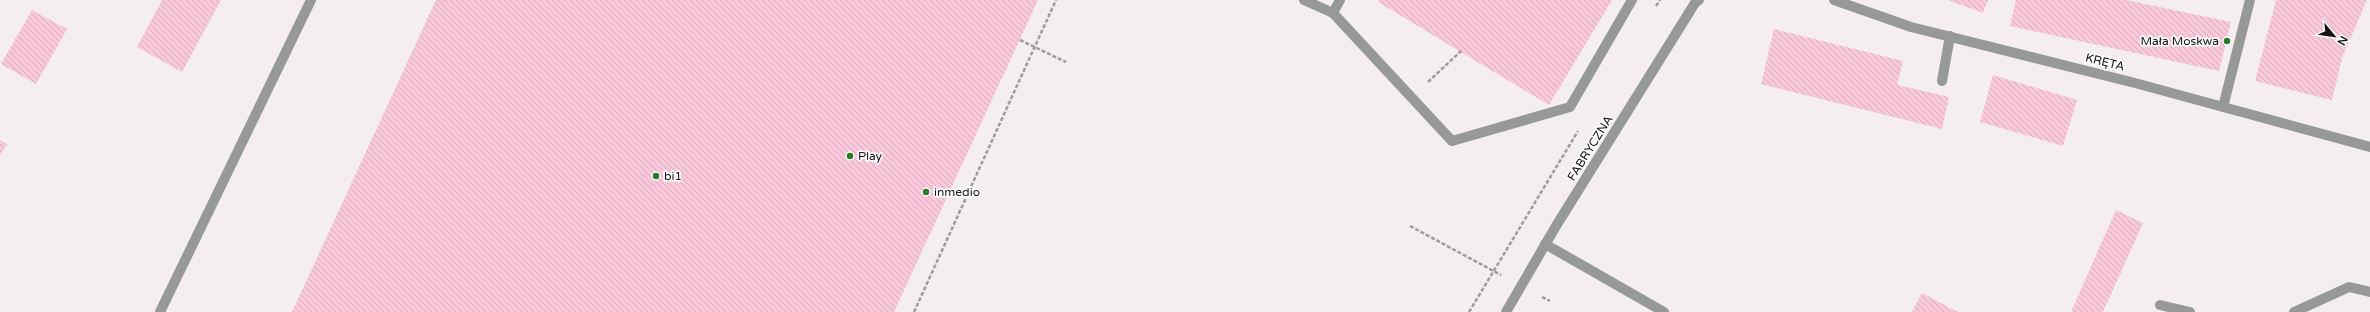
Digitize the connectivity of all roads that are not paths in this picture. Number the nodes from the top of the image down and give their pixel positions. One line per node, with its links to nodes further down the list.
1 (311, 0): 16 (street)
2 (1304, 0): 8 (street)
3 (1340, 0): 8 (street)
4 (1632, 0): 8 (street)
5 (1699, 0): 13 (street, FABRYCZNA)
6 (1834, 0): 9 (street, KRĘTA)
7 (2250, 0): 11 (street)
8 (1333, 13)
9 (1950, 36): 10 (street); 11 (street, KRĘTA)
10 (1942, 81)
11 (2223, 107): 12 (street, KRĘTA)
12 (2370, 147)
13 (1546, 244): 17 (street, FABRYCZNA); 18 (street)
14 (2370, 292): 20 (street)
15 (2160, 306): 19 (street)
16 (160, 312)
17 (1506, 312)
18 (1664, 312)
19 (2190, 312)
20 (2294, 312)

